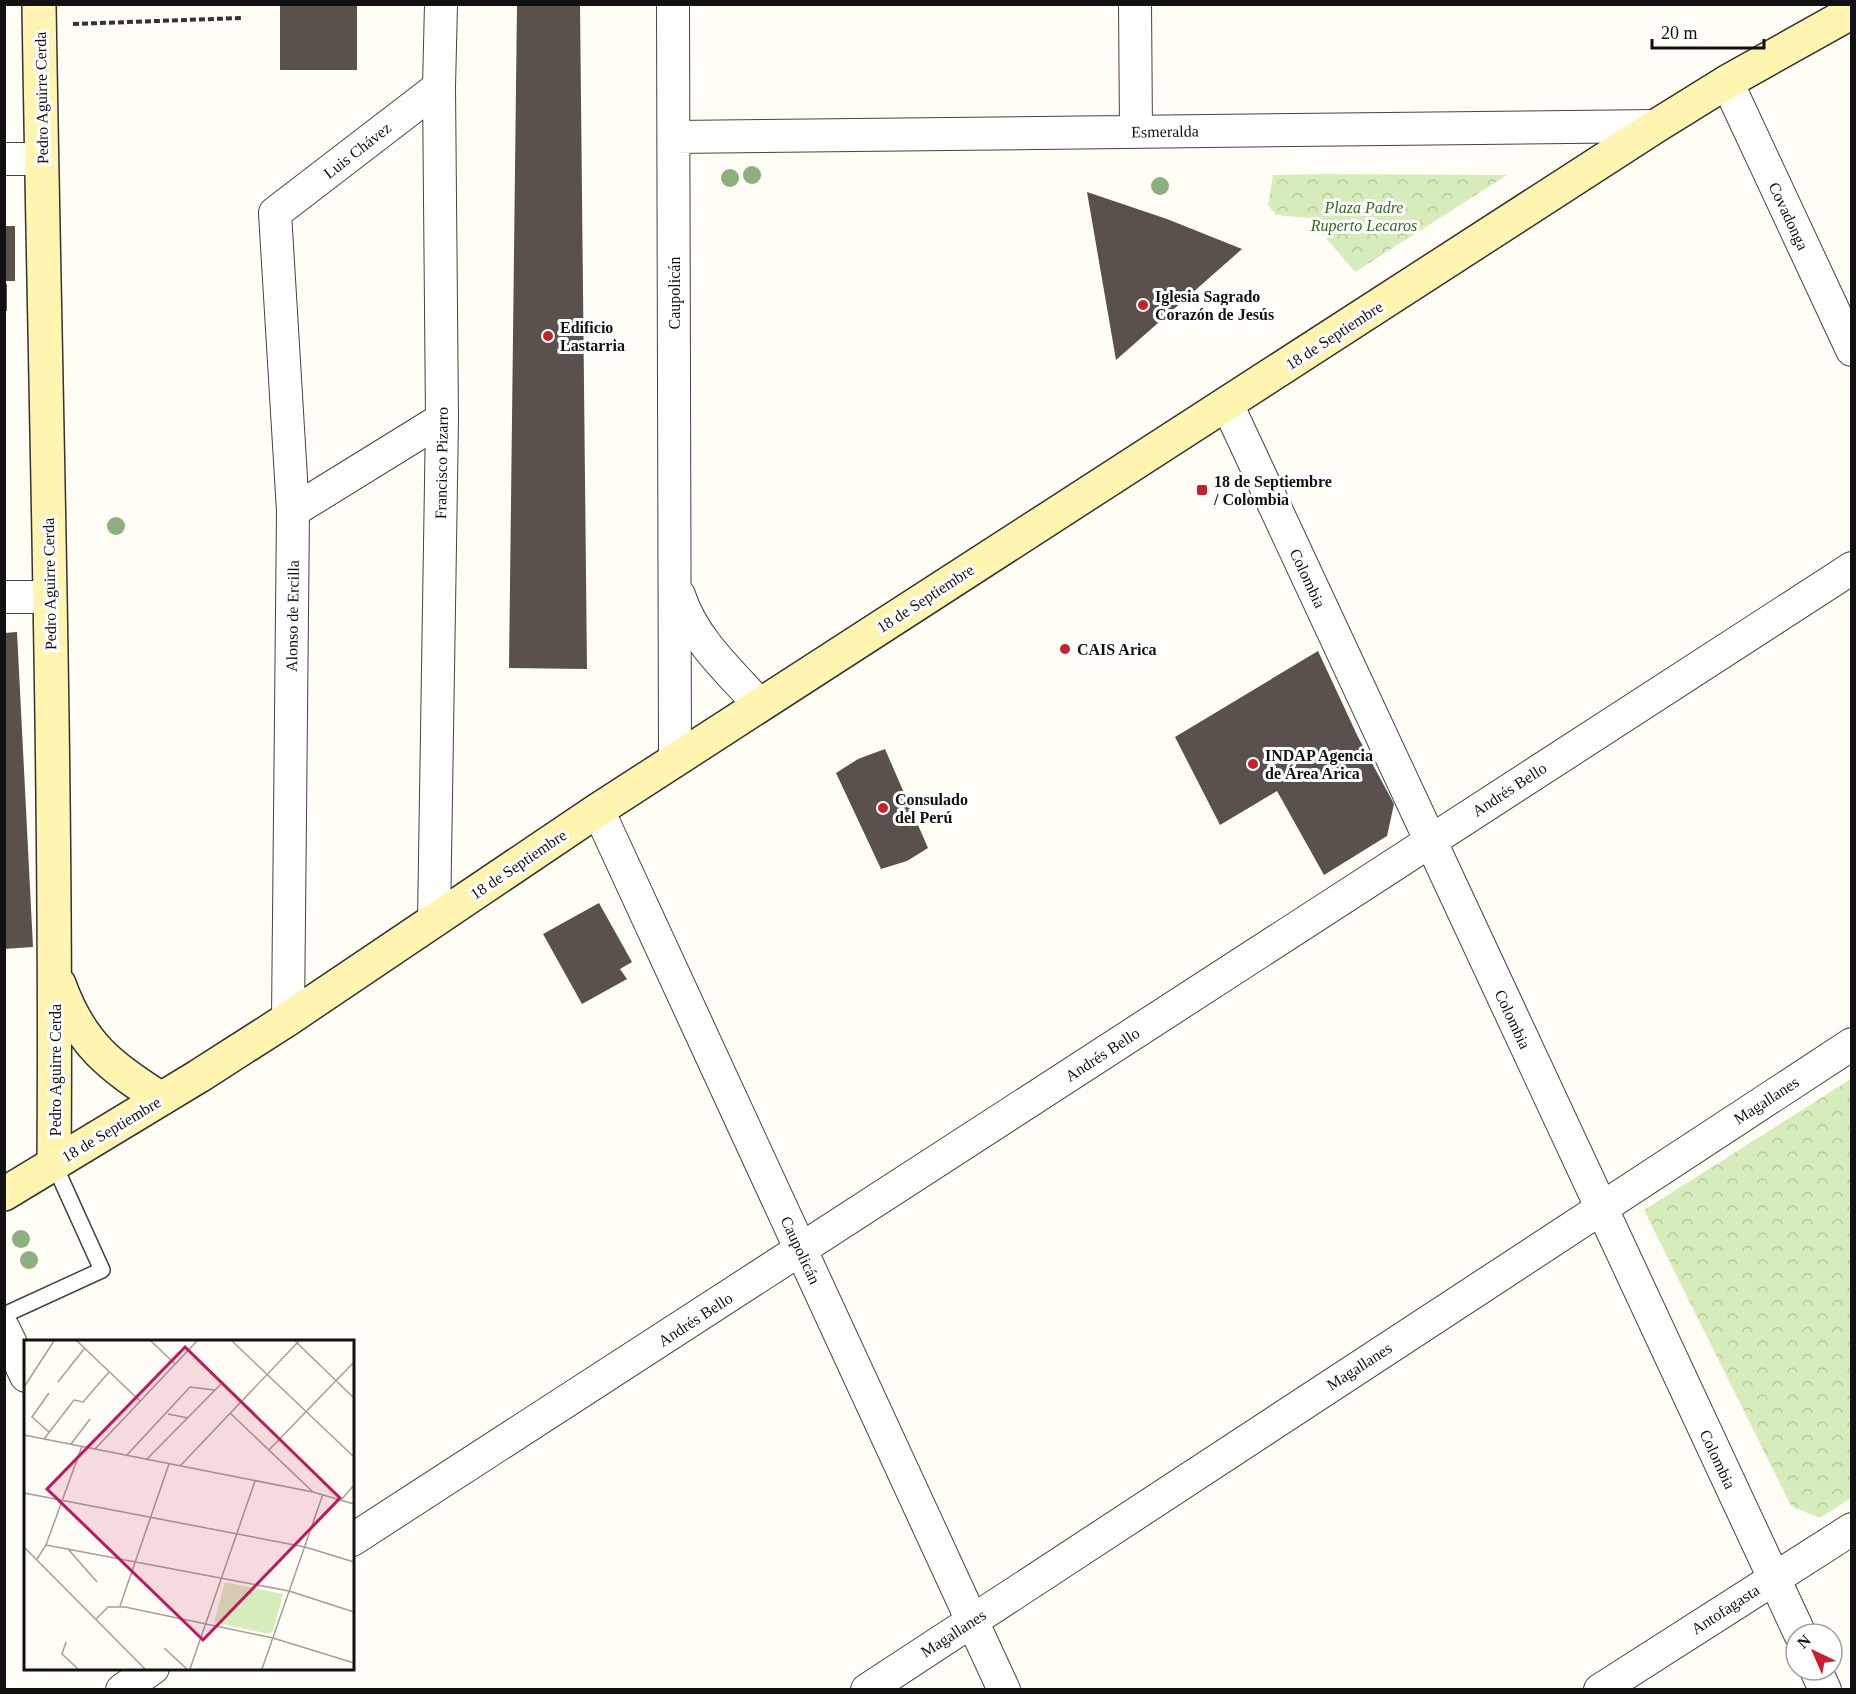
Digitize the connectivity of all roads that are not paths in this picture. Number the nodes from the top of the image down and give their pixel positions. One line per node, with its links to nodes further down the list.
1 (441, 4): 7 (street, Francisco Pizarro)
2 (673, 4): 10 (street, Caupolicán)
3 (1135, 4): 9 (street)
4 (1851, 12): 6 (main road, 18 de Septiembre)
5 (39, 15): 12 (main road, Pedro Aguirre Cerda)
6 (1727, 82): 8 (main road, 18 de Septiembre); 14 (street, Covadonga)
7 (439, 87): 13 (street, Luis Chávez); 16 (street, Francisco Pizarro)
8 (1656, 126): 9 (street, Esmeralda); 15 (main road, 18 de Septiembre)
9 (1136, 131): 10 (street, Esmeralda)
10 (674, 137): 19 (street, Caupolicán)
11 (4, 159): 12 (street)
12 (42, 159): 21 (main road, Pedro Aguirre Cerda)
13 (275, 213): 17 (street, Alonso de Ercilla)
14 (1851, 350)
15 (1227, 404): 22 (main road, 18 de Septiembre); 25 (street, Colombia)
16 (442, 419): 17 (street); 26 (street, Francisco Pizarro)
17 (294, 511): 28 (street, Alonso de Ercilla)
18 (1851, 568): 25 (street, Andrés Bello)
19 (675, 582): 22 (street, Caupolicán); 23 (street, Caupolicán)
20 (4, 597): 21 (street)
21 (49, 597): 27 (main road, Pedro Aguirre Cerda)
22 (760, 705): 23 (main road, 18 de Septiembre)
23 (675, 760): 24 (main road, 18 de Septiembre)
24 (598, 810): 26 (main road, 18 de Septiembre); 34 (street, Caupolicán)
25 (1430, 840): 33 (street, Colombia); 34 (street, Andrés Bello)
26 (434, 921): 28 (main road, 18 de Septiembre)
27 (56, 974): 30 (main road); 31 (main road, Pedro Aguirre Cerda)
28 (288, 1019): 30 (main road, 18 de Septiembre)
29 (1851, 1044): 33 (street, Magallanes)
30 (160, 1100): 31 (main road, 18 de Septiembre)
31 (54, 1164): 32 (main road, 18 de Septiembre); 35 (lane)
32 (4, 1194)
33 (1601, 1207): 40 (street, Colombia); 41 (street, Magallanes)
34 (802, 1250): 39 (street, Andrés Bello); 41 (street, Caupolicán)
35 (4, 1315)
36 (4, 1329): 37 (street)
37 (24, 1372)
38 (1851, 1529): 40 (street, Antofagasta)
39 (354, 1539)
40 (1774, 1578): 42 (street, Colombia); 49 (street, Antofagasta)
41 (972, 1620): 47 (street, Magallanes); 48 (street, Caupolicán)
42 (1794, 1622)
43 (152, 1670): 45 (street)
44 (156, 1670): 46 (street)
45 (122, 1689)
46 (167, 1689)
47 (867, 1689)
48 (1004, 1689)
49 (1599, 1689)

